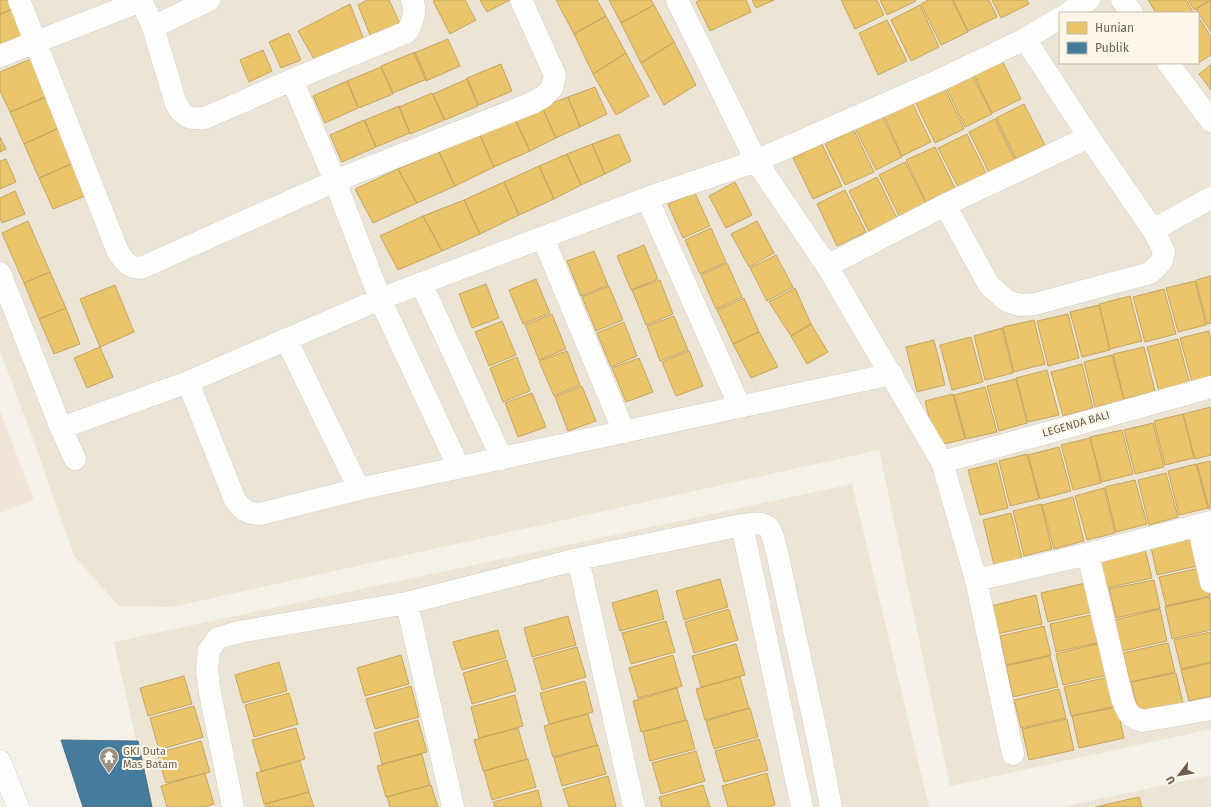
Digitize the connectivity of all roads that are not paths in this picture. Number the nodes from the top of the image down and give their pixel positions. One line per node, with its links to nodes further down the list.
1 (19, 0): 14 (street)
2 (141, 0): 12 (street); 14 (street)
3 (209, 0): 12 (street)
4 (412, 0): 17 (street)
5 (521, 0): 21 (street)
6 (678, 0): 20 (street)
7 (1089, 0): 9 (street)
8 (1122, 0): 10 (street)
9 (1070, 12)
10 (1131, 12)
11 (1059, 19): 13 (street)
12 (153, 27): 17 (street)
13 (1025, 39): 19 (street); 20 (street)
14 (36, 42): 15 (street); 21 (street)
15 (0, 56)
16 (1169, 64): 18 (street)
17 (292, 80): 21 (street)
18 (1211, 121)
19 (1089, 137): 24 (street); 25 (street)
20 (756, 161): 22 (street); 27 (street)
21 (335, 180): 30 (street)
22 (647, 198): 26 (street); 35 (street)
23 (1211, 198): 25 (street)
24 (945, 205): 25 (street); 27 (street)
25 (1153, 230)
26 (543, 238): 29 (street); 37 (street)
27 (827, 266): 32 (street)
28 (0, 273): 36 (street)
29 (421, 283): 30 (street); 38 (street)
30 (380, 299): 31 (street); 41 (street)
31 (286, 339): 33 (street); 42 (street)
32 (892, 374): 35 (street); 40 (street)
33 (188, 382): 36 (street); 42 (street)
34 (1211, 387): 40 (street, LEGENDA BALI)
35 (740, 407): 37 (street)
36 (61, 428): 39 (street)
37 (624, 432): 38 (street)
38 (502, 458): 41 (street)
39 (75, 459)
40 (942, 462): 47 (street)
41 (459, 468): 42 (street)
42 (359, 489)
43 (1204, 524): 45 (street); 48 (street)
44 (742, 525): 46 (street); 57 (street); 58 (street)
45 (1088, 554): 47 (street); 50 (street)
46 (578, 559): 49 (street); 56 (street)
47 (976, 580): 51 (street)
48 (1211, 582)
49 (407, 603): 54 (street); 55 (street)
50 (1211, 709)
51 (1013, 754)
52 (0, 761): 53 (street)
53 (18, 807)
54 (233, 807)
55 (453, 807)
56 (634, 807)
57 (802, 807)
58 (831, 807)

